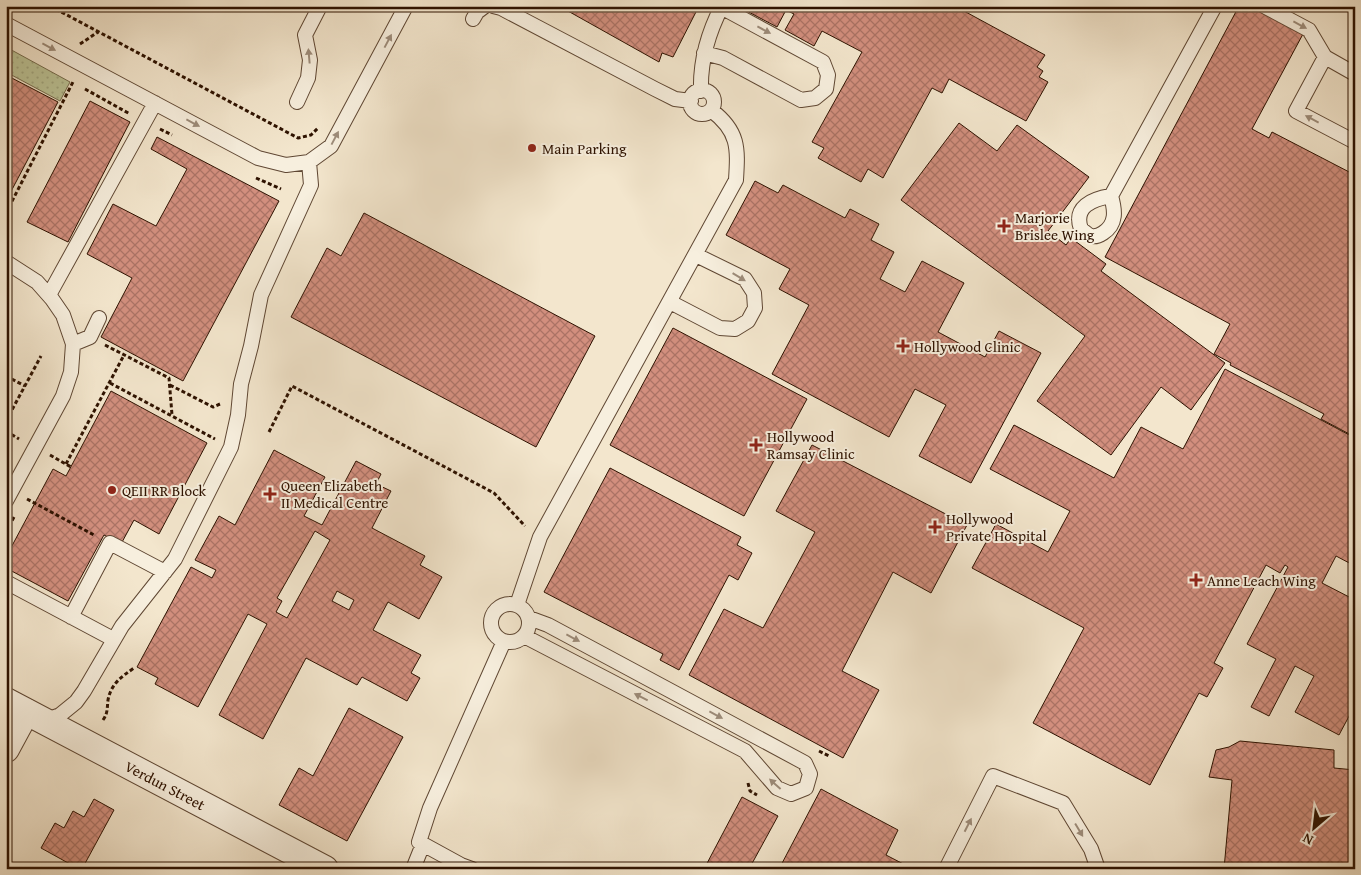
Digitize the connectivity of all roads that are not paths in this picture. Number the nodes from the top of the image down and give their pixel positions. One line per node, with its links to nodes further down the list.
1 (320, 6): 15 (lane, one-way to 1)
2 (406, 6): 19 (lane, one-way to 2)
3 (485, 6): 8 (lane)
4 (493, 6): 14 (lane)
5 (1215, 6): 20 (lane)
6 (1264, 6): 11 (lane, one-way to 11)
7 (721, 7): 10 (lane); 10 (lane, one-way to 10)
8 (473, 19)
9 (6, 24): 16 (lane, one-way to 16)
10 (704, 53): 13 (lane)
11 (1325, 57): 12 (lane); 18 (lane, one-way to 11)
12 (1355, 74)
13 (701, 91): 14 (lane); 17 (lane)
14 (690, 101): 17 (lane)
15 (297, 102)
16 (155, 103): 19 (lane, one-way to 19); 23 (lane)
17 (711, 110): 21 (lane)
18 (1355, 142)
19 (309, 162): 28 (lane)
20 (1111, 196)
21 (696, 255): 24 (lane); 24 (lane, one-way to 24)
22 (6, 262): 23 (lane)
23 (49, 296): 26 (lane)
24 (670, 302): 30 (lane)
25 (99, 318): 26 (lane)
26 (74, 344): 27 (lane)
27 (6, 501)
28 (165, 572): 31 (lane); 34 (lane)
29 (6, 582): 31 (lane)
30 (517, 605): 32 (lane); 35 (lane)
31 (71, 617): 34 (lane)
32 (529, 618): 33 (lane); 33 (lane, one-way to 33)
33 (524, 636): 35 (lane)
34 (113, 639): 36 (lane)
35 (504, 641): 38 (lane)
36 (26, 711): 37 (street); 39 (street, Verdun Street)
37 (6, 749)
38 (423, 844): 40 (lane); 41 (lane)
39 (325, 869)
40 (414, 869)
41 (472, 869)
42 (946, 869): 43 (lane, one-way to 43)
43 (1098, 869)

